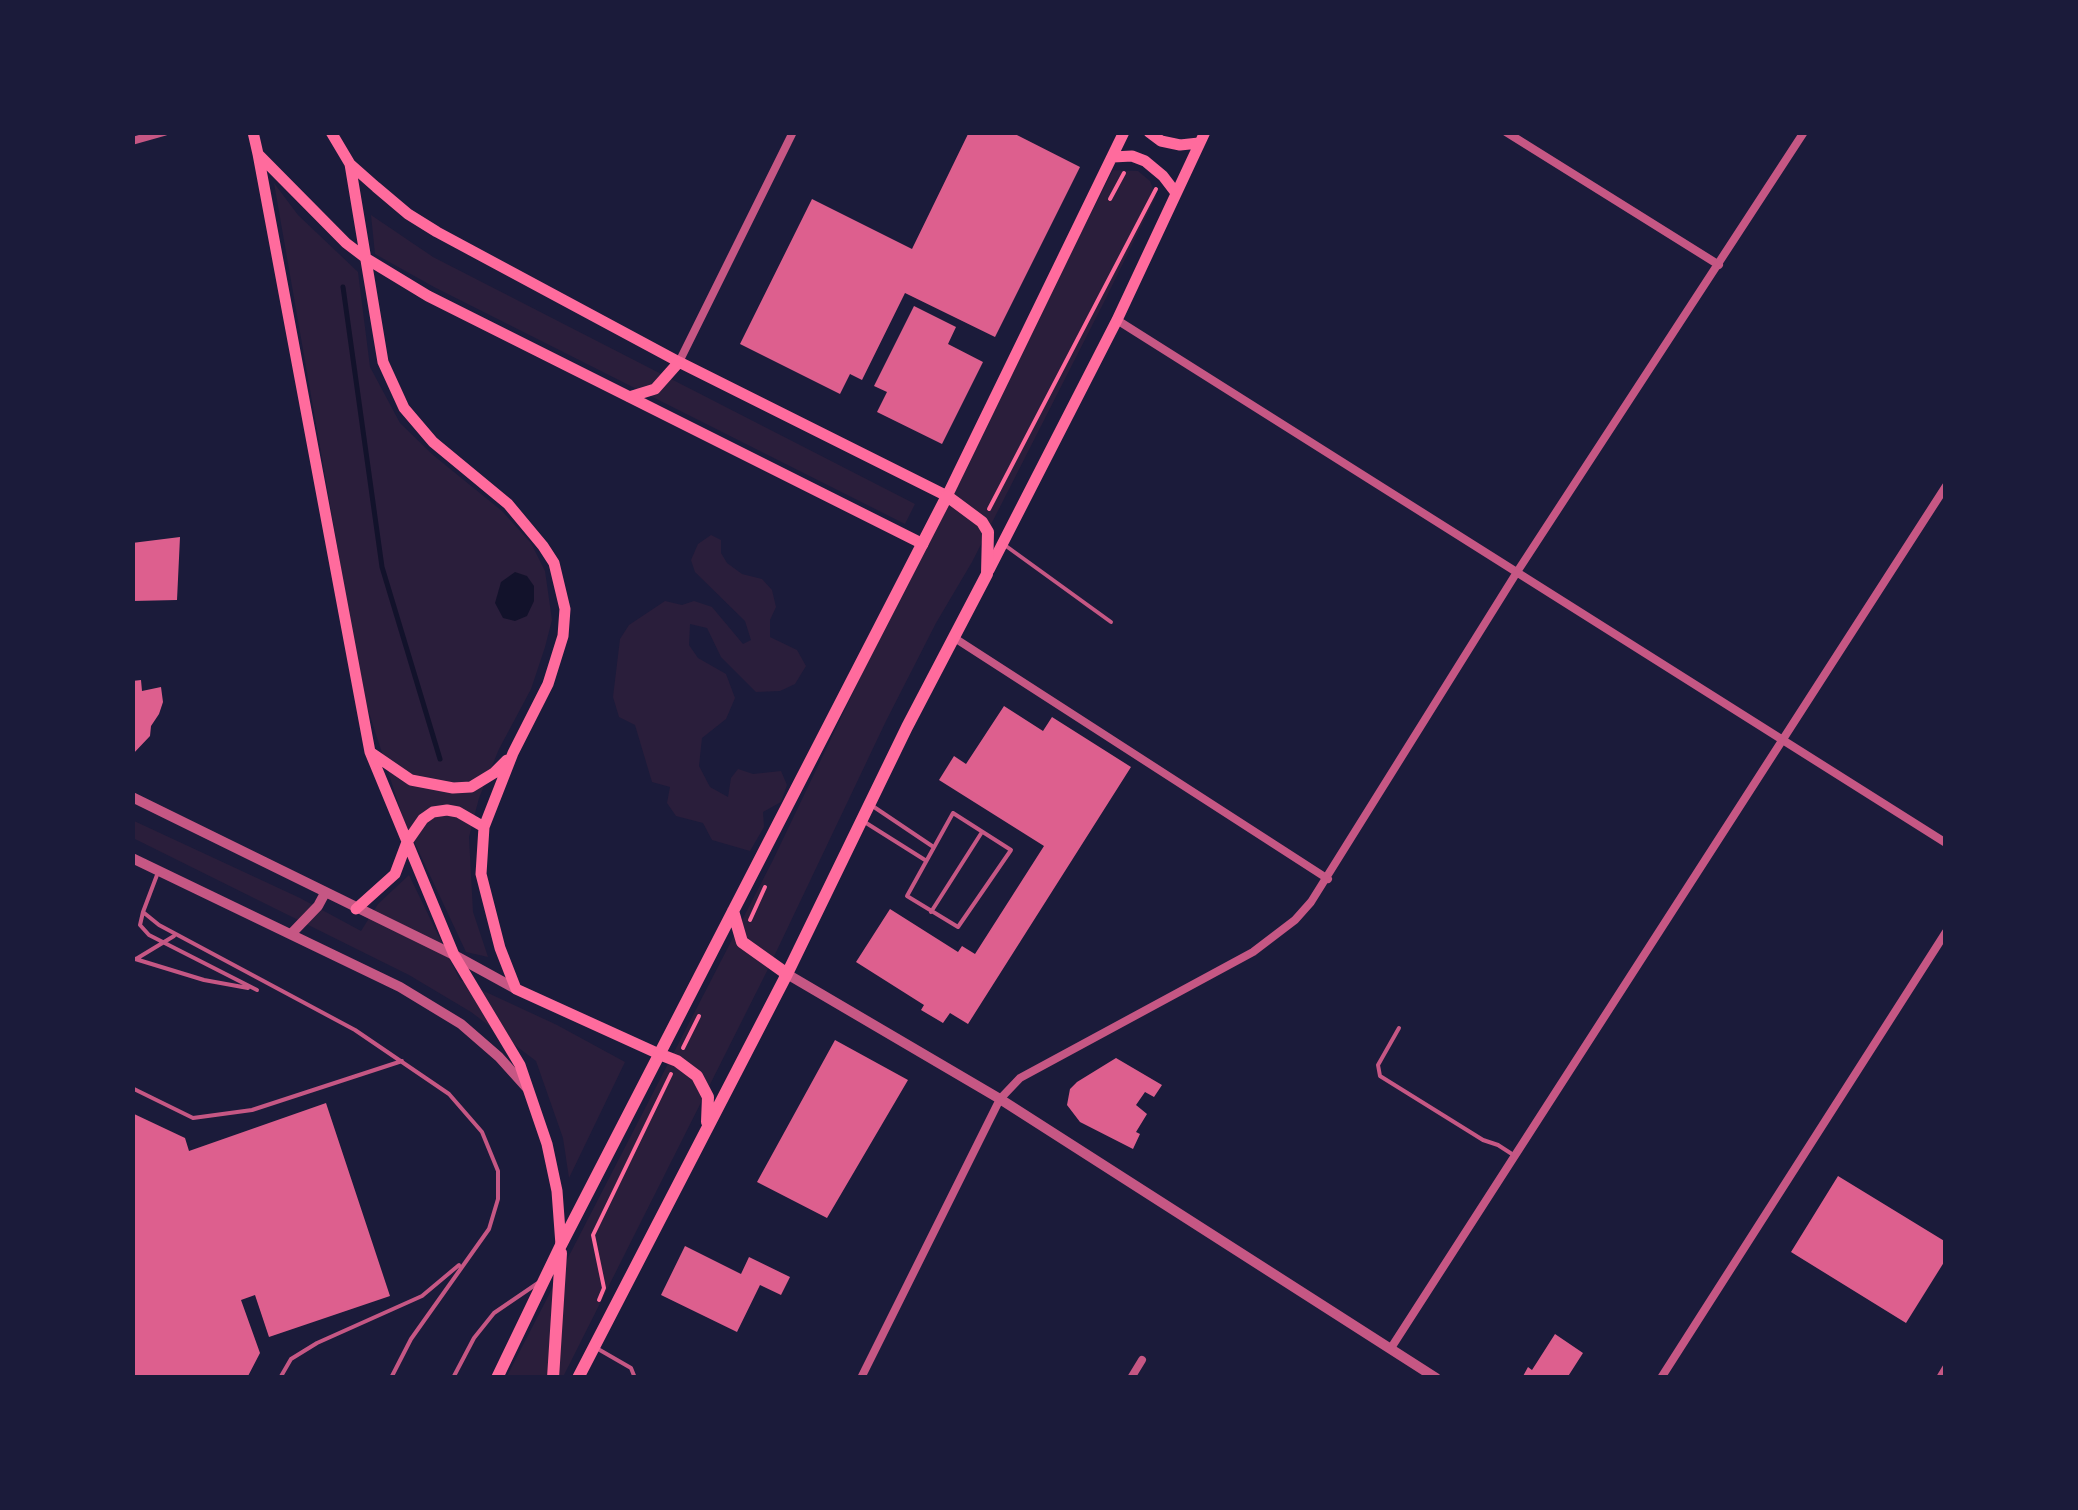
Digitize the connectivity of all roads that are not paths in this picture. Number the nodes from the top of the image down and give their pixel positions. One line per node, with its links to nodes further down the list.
1 (164, 132): 9 (street)
2 (253, 132): 12 (main road)
3 (330, 132): 14 (main road)
4 (793, 132): 19 (street)
5 (1124, 132): 13 (main road)
6 (1149, 132): 10 (main road)
7 (1506, 132): 17 (street)
8 (1804, 132): 17 (street)
9 (152, 134): 11 (street)
10 (1202, 138): 15 (main road)
11 (132, 141)
12 (258, 154): 16 (main road); 30 (main road)
13 (1113, 157): 15 (main road); 22 (main road)
14 (350, 164): 16 (main road); 19 (main road)
15 (1176, 193): 18 (main road)
16 (367, 259): 20 (main road); 31 (main road)
17 (1719, 265): 25 (street)
18 (1116, 320): 24 (main road); 25 (street)
19 (679, 362): 20 (main road); 22 (main road)
20 (629, 397): 23 (main road)
21 (1946, 486): 29 (street)
22 (947, 496): 23 (main road); 26 (main road)
23 (924, 544): 46 (main road)
24 (1002, 544): 26 (main road); 27 (lane)
25 (1518, 572): 29 (street); 43 (street)
26 (986, 574): 28 (main road)
27 (1111, 622)
28 (953, 637): 33 (main road); 43 (street)
29 (1782, 738): 38 (street); 66 (street)
30 (370, 752): 31 (main road); 37 (main road)
31 (513, 753): 35 (main road)
32 (132, 797): 44 (street)
33 (871, 804): 34 (main road); 39 (lane)
34 (864, 821): 40 (lane); 55 (main road)
35 (484, 827): 37 (main road); 57 (main road)
36 (982, 832): 39 (lane); 48 (lane); 48 (lane)
37 (407, 842): 45 (main road); 53 (main road)
38 (1946, 843)
39 (932, 846): 40 (lane)
40 (925, 860): 48 (lane)
41 (133, 861): 42 (street)
42 (158, 870): 47 (lane); 50 (street)
43 (1328, 879): 64 (street)
44 (325, 893): 45 (street); 50 (street)
45 (356, 909): 53 (street)
46 (733, 910): 55 (main road); 60 (main road)
47 (142, 912): 51 (lane); 52 (lane)
48 (932, 912)
49 (1946, 932): 86 (street)
50 (292, 933): 63 (street)
51 (174, 936): 52 (lane); 56 (lane)
52 (164, 944): 54 (lane); 58 (lane)
53 (454, 955): 57 (street); 63 (main road)
54 (134, 958): 58 (lane)
55 (787, 974): 64 (street); 65 (main road)
56 (260, 980): 58 (lane); 61 (lane)
57 (516, 989): 60 (main road)
58 (257, 990)
59 (1399, 1028): 66 (lane)
60 (660, 1054): 65 (main road); 67 (main road)
61 (402, 1061): 62 (lane); 68 (lane)
62 (132, 1088)
63 (530, 1092): 67 (main road)
64 (1000, 1099): 71 (street); 83 (street)
65 (707, 1126): 70 (main road)
66 (1515, 1156): 71 (street)
67 (561, 1245): 69 (main road); 79 (main road)
68 (469, 1255): 75 (lane); 76 (lane)
69 (546, 1278): 77 (lane); 78 (main road)
70 (594, 1346): 72 (main road); 82 (lane)
71 (1392, 1348): 85 (street)
72 (587, 1360): 80 (main road); 81 (main road)
73 (1142, 1360): 84 (street)
74 (1946, 1368): 87 (street)
75 (280, 1378)
76 (390, 1378)
77 (453, 1378)
78 (497, 1378)
79 (553, 1378)
80 (578, 1378)
81 (586, 1378)
82 (634, 1378)
83 (861, 1378)
84 (1132, 1378)
85 (1436, 1378)
86 (1661, 1378)
87 (1940, 1378)

